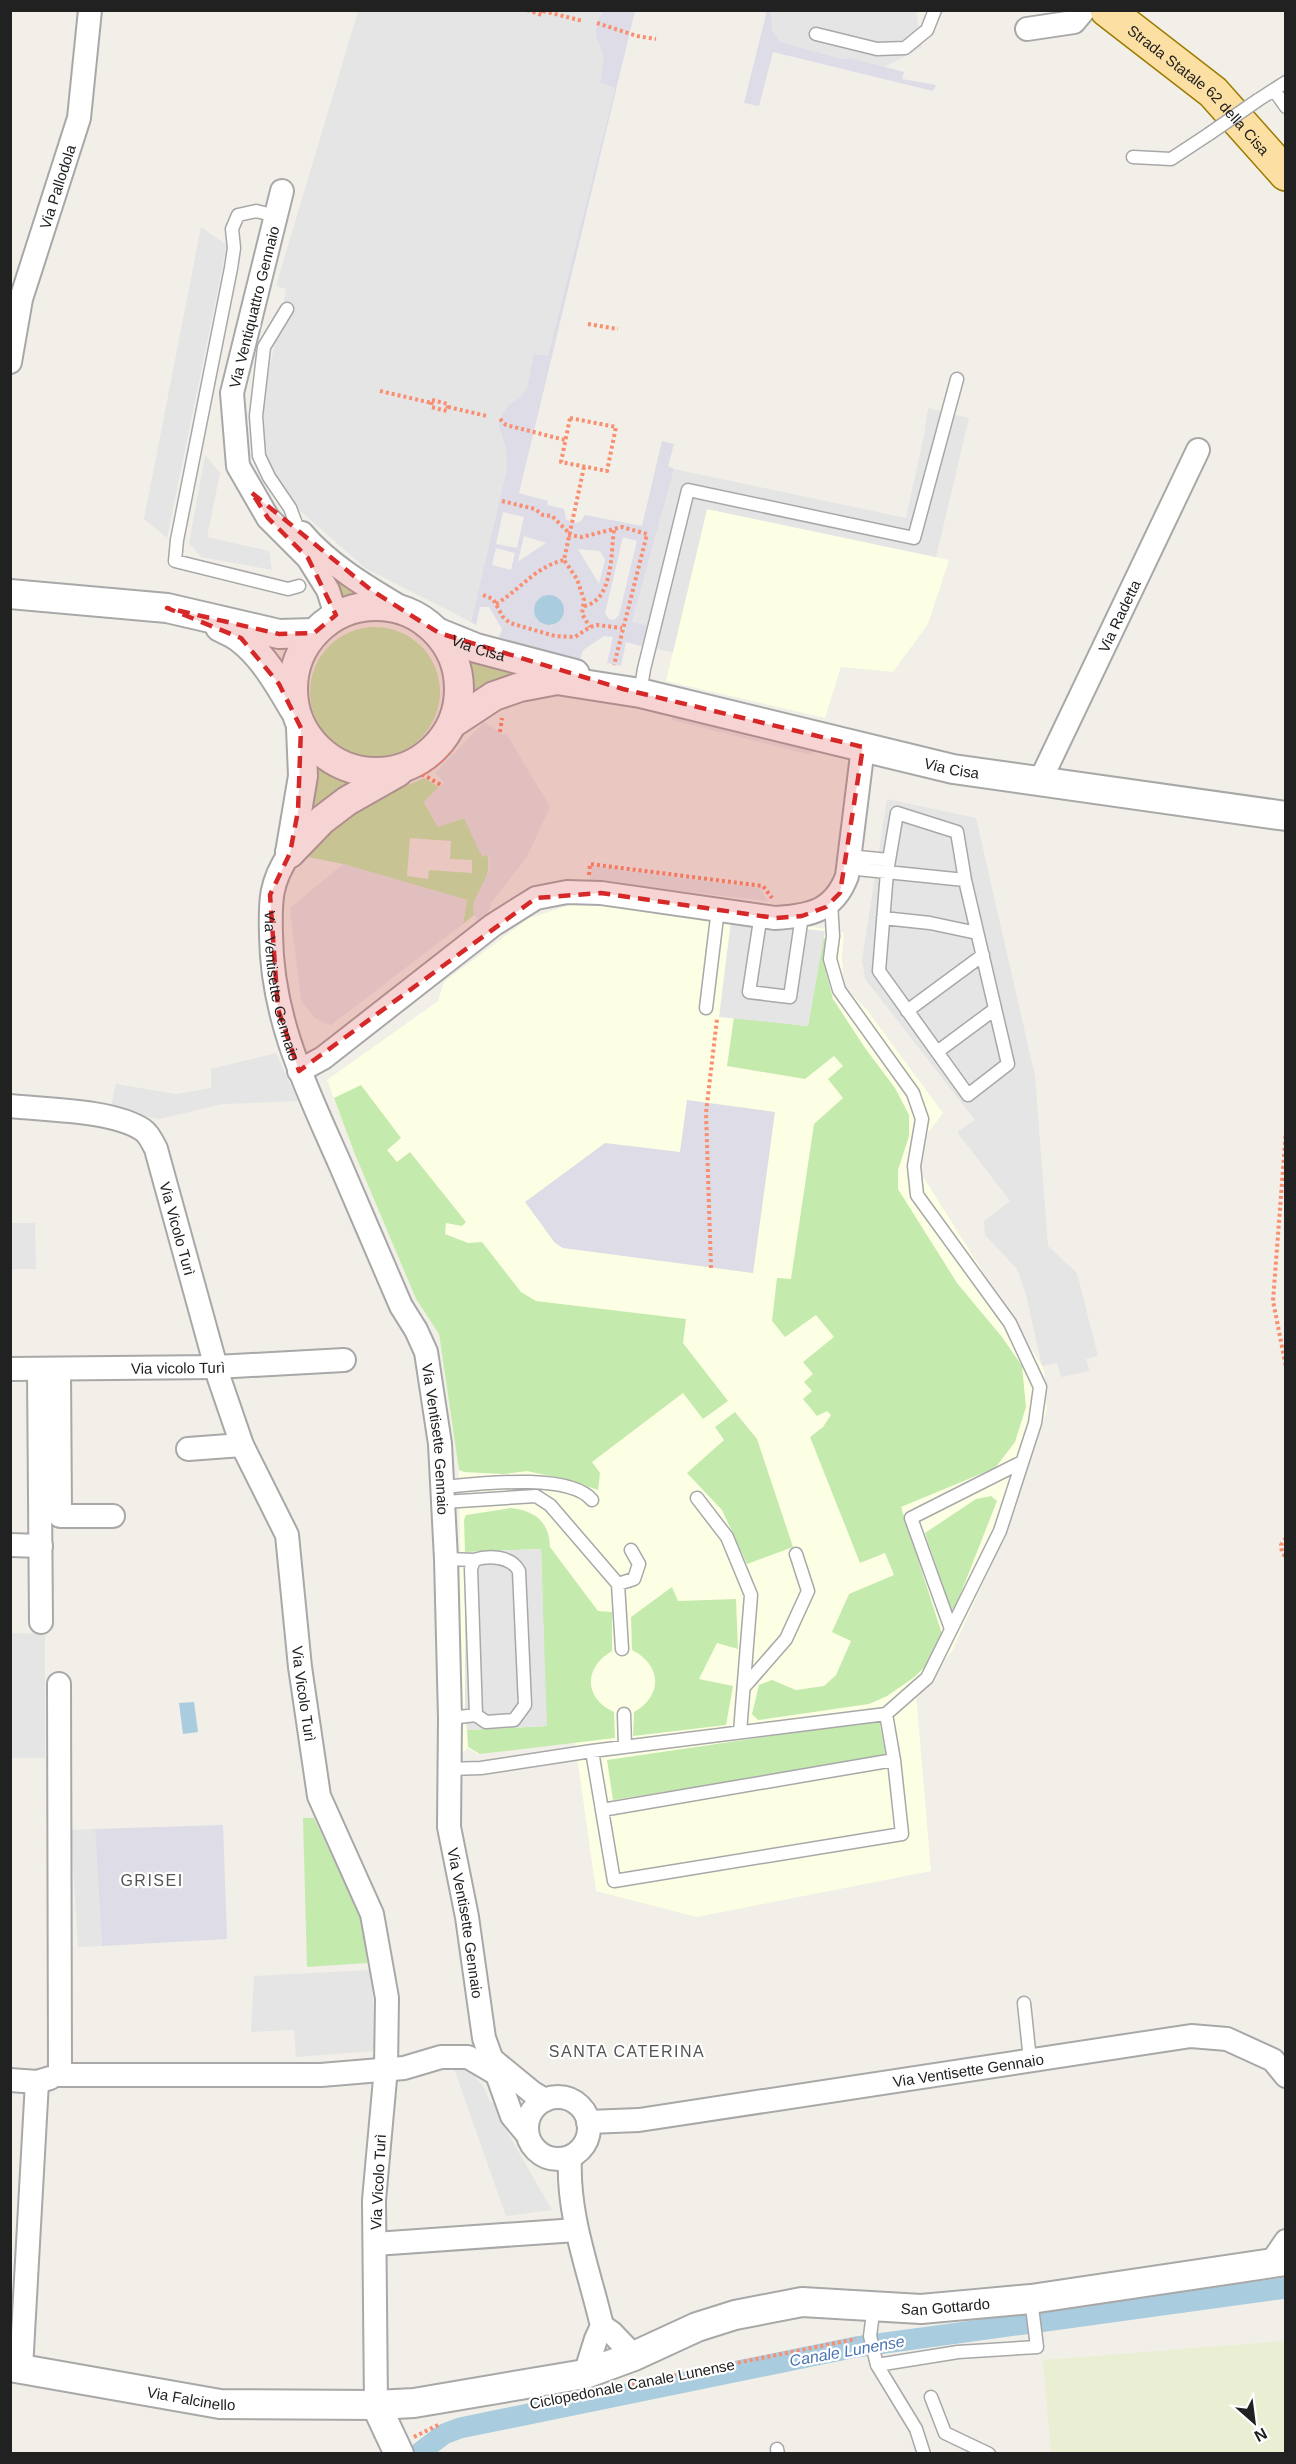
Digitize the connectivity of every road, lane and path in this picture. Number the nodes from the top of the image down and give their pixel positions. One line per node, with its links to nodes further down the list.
1 (90, 10): 22 (street, Via Pallodola)
2 (527, 10): 6 (path)
3 (936, 10): 10 (lane)
4 (1084, 10): 9 (street)
5 (1107, 10): 16 (main road, Strada Statale 62 della Cisa)
6 (543, 11): 7 (path)
7 (583, 21)
8 (597, 22): 11 (path)
9 (1027, 29)
10 (816, 34)
11 (656, 39)
12 (1286, 82): 13 (lane)
13 (1274, 90): 14 (lane); 15 (lane, bridge)
14 (1286, 107)
15 (1133, 157)
16 (1286, 174)
17 (282, 191): 18 (street, Via Ventiquattro Gennaio)
18 (276, 216): 30 (street, Via Ventiquattro Gennaio); 36 (lane)
19 (287, 309): 32 (lane)
20 (588, 324): 21 (path)
21 (618, 329)
22 (10, 362)
23 (957, 379): 48 (lane)
24 (380, 391): 25 (path)
25 (487, 416)
26 (500, 419): 27 (path)
27 (565, 440): 29 (path); 29 (path)
28 (1198, 450): 53 (street, Via Radetta)
29 (584, 467): 34 (path)
30 (252, 493): 32 (street, Via Ventiquattro Gennaio); 43 (street, Via Ventiquattro Gennaio)
31 (502, 501): 34 (path)
32 (298, 529): 42 (street, Via Ventiquattro Gennaio)
33 (614, 529): 34 (path); 40 (path); 45 (path)
34 (569, 534): 35 (path)
35 (564, 560): 39 (path); 40 (path)
36 (299, 586)
37 (10, 594): 41 (street)
38 (483, 595): 39 (path)
39 (496, 604): 44 (path)
40 (584, 606): 44 (path)
41 (167, 608): 46 (street); 49 (street)
42 (407, 611): 43 (street); 47 (street)
43 (336, 615): 46 (street)
44 (590, 627): 45 (path)
45 (622, 628): 48 (path)
46 (314, 633): 49 (street)
47 (439, 633): 48 (street, Via Cisa); 50 (street)
48 (626, 682): 50 (street, Via Cisa); 51 (street, Via Cisa)
49 (299, 722): 52 (street); 56 (street, Via Ventisette Gennaio)
50 (454, 734): 52 (street); 52 (path)
51 (863, 747): 53 (street, Via Cisa); 57 (street)
52 (417, 772): 54 (path); 56 (street, Via Ventisette Gennaio)
53 (1040, 781): 55 (street, Via Cisa)
54 (441, 785)
55 (1286, 816)
56 (290, 853): 72 (street, Via Ventisette Gennaio)
57 (848, 862): 58 (lane); 61 (street)
58 (888, 866): 59 (lane); 59 (lane); 65 (lane)
59 (965, 880): 66 (lane)
60 (589, 882): 63 (path)
61 (831, 902): 64 (street); 83 (lane)
62 (718, 909): 63 (street); 69 (lane); 72 (street)
63 (768, 909): 64 (street); 64 (lane)
64 (802, 916)
65 (884, 918): 66 (lane); 70 (lane)
66 (977, 933): 67 (lane)
67 (982, 955): 68 (lane); 70 (lane)
68 (995, 1009): 71 (lane); 71 (lane)
69 (712, 1010): 75 (path)
70 (907, 1011): 71 (lane)
71 (937, 1052)
72 (299, 1071): 84 (street, Via Ventisette Gennaio)
73 (10, 1106): 77 (street, Via Vicolo Turì)
74 (1286, 1130): 78 (path)
75 (711, 1268)
76 (344, 1360): 77 (street, Via vicolo Turì)
77 (216, 1367): 80 (street, Via vicolo Turì); 81 (street, Via Vicolo Turì)
78 (1286, 1367)
79 (10, 1369): 80 (street, Via vicolo Turì)
80 (49, 1370): 87 (street); 90 (street)
81 (242, 1445): 82 (street); 117 (street, Via Vicolo Turì)
82 (188, 1449)
83 (1022, 1462): 98 (lane); 98 (lane)
84 (444, 1495): 86 (lane); 94 (street, Via Ventisette Gennaio); 96 (lane)
85 (697, 1498): 101 (lane)
86 (592, 1500)
87 (113, 1516)
88 (1286, 1538): 93 (path)
89 (10, 1545): 90 (street)
90 (41, 1546): 97 (street)
91 (631, 1550): 96 (lane)
92 (796, 1554): 101 (lane)
93 (1286, 1557)
94 (446, 1559): 95 (lane); 105 (street, Via Ventisette Gennaio)
95 (474, 1560): 104 (lane); 104 (lane)
96 (618, 1584): 99 (lane)
97 (41, 1622)
98 (951, 1629): 103 (lane)
99 (622, 1649)
100 (59, 1684): 118 (street)
101 (745, 1686): 106 (lane)
102 (624, 1713): 107 (lane)
103 (886, 1714): 106 (lane); 109 (lane)
104 (476, 1715): 105 (lane)
105 (450, 1718): 110 (street, Via Ventisette Gennaio)
106 (740, 1732): 107 (lane)
107 (625, 1747): 108 (lane)
108 (592, 1750): 110 (lane); 111 (lane)
109 (894, 1760): 111 (lane); 111 (lane)
110 (448, 1769): 113 (street, Via Ventisette Gennaio)
111 (602, 1810)
112 (1024, 2003): 115 (lane)
113 (482, 2026): 114 (street); 116 (street, Via Ventisette Gennaio)
114 (441, 2057): 116 (street); 117 (street)
115 (1030, 2060): 119 (street, Via Ventisette Gennaio); 123 (street, Via Ventisette Gennaio)
116 (495, 2067): 122 (street); 124 (street, Via Ventisette Gennaio)
117 (386, 2068): 118 (street); 126 (street, Via Vicolo Turì)
118 (60, 2075): 121 (street)
119 (1286, 2076)
120 (10, 2080): 121 (street)
121 (37, 2082): 133 (street)
122 (545, 2100): 123 (street); 124 (street)
123 (581, 2141): 124 (street, Via Ventisette Gennaio); 125 (street, Via Ventisette Gennaio)
124 (532, 2143): 125 (street, Via Ventisette Gennaio)
125 (574, 2223): 126 (street); 130 (street, Via Ventisette Gennaio)
126 (375, 2244): 137 (street, Via Vicolo Turì)
127 (1281, 2255): 128 (street, San Gottardo)
128 (1031, 2304): 129 (street, San Gottardo); 132 (lane)
129 (874, 2306): 131 (lane); 134 (street, San Gottardo)
130 (602, 2326): 134 (street); 135 (street)
131 (870, 2336): 132 (lane); 134 (path, Ciclopedonale Canale Lunense)
132 (877, 2365): 140 (lane)
133 (16, 2368): 137 (street, Via Falcinello)
134 (625, 2368): 135 (street, Via Falcinello)
135 (585, 2374): 137 (street, Via Falcinello)
136 (931, 2397): 141 (lane)
137 (376, 2405): 139 (street)
138 (445, 2422): 139 (path)
139 (401, 2447)
140 (924, 2454)
141 (988, 2454)

